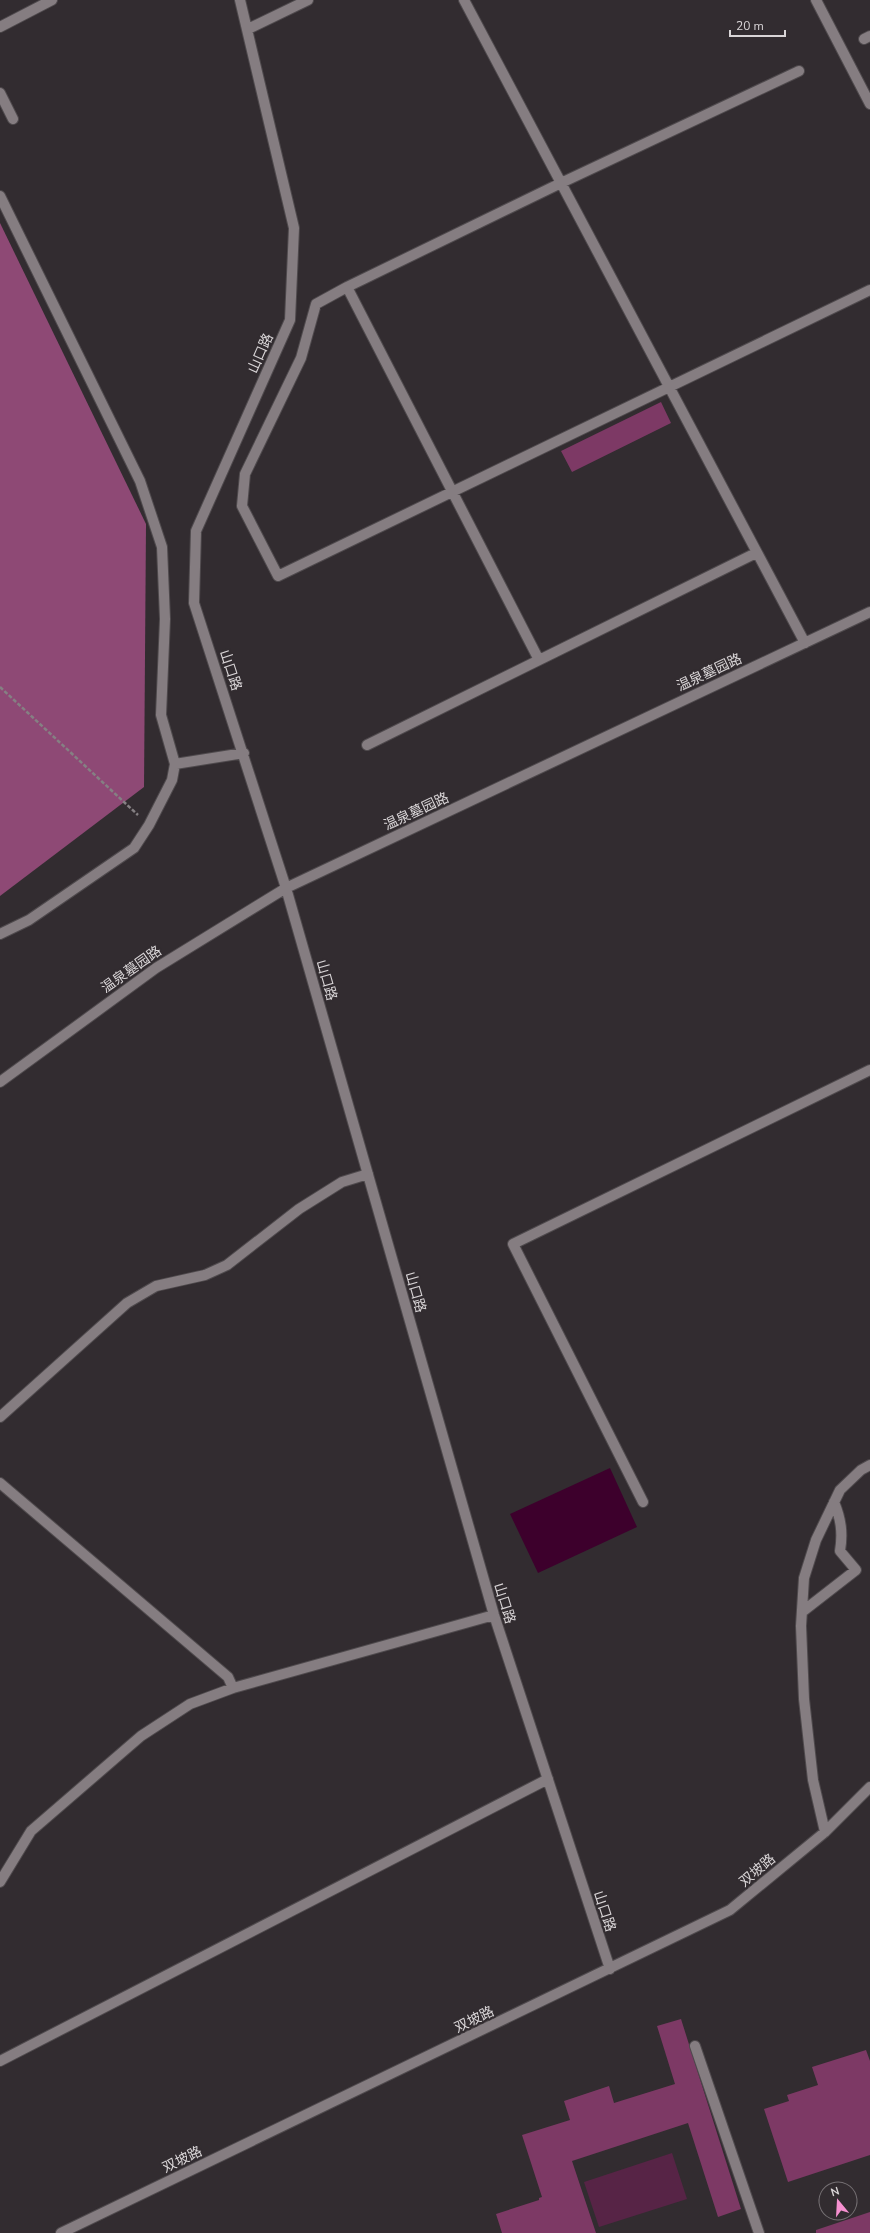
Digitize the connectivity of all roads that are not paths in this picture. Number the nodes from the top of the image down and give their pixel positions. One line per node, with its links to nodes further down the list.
1 (52, 0): 6 (street)
2 (240, 0): 7 (street, 山口路)
3 (308, 0): 7 (street)
4 (464, 0): 12 (street)
5 (816, 0): 10 (street)
6 (0, 27)
7 (248, 29): 23 (street, 山口路)
8 (799, 71): 12 (street)
9 (0, 93): 11 (street)
10 (870, 104)
11 (13, 119)
12 (560, 183): 14 (street); 16 (street)
13 (0, 196): 24 (street)
14 (347, 287): 17 (street); 17 (street)
15 (870, 290): 16 (street)
16 (669, 386): 17 (street); 18 (street)
17 (453, 492): 21 (street)
18 (756, 553): 20 (street); 21 (street)
19 (870, 612): 20 (street, 温泉墓园路)
20 (805, 643): 25 (street, 温泉墓园路)
21 (539, 660): 22 (street)
22 (367, 745)
23 (244, 753): 24 (street); 25 (street, 山口路)
24 (175, 764): 26 (street)
25 (286, 888): 28 (street, 温泉墓园路); 29 (street, 山口路)
26 (0, 934)
27 (870, 1070): 33 (street)
28 (0, 1082)
29 (368, 1174): 30 (street); 36 (street, 山口路)
30 (0, 1417)
31 (870, 1465): 34 (street)
32 (0, 1483): 37 (street)
33 (644, 1502)
34 (834, 1502): 35 (street); 35 (street)
35 (802, 1612): 40 (street)
36 (494, 1615): 37 (street); 38 (street, 山口路)
37 (233, 1688): 41 (street)
38 (548, 1779): 42 (street, 山口路); 44 (street)
39 (870, 1787): 40 (street, 双坡路)
40 (825, 1832): 42 (street, 双坡路)
41 (0, 1882)
42 (610, 1969): 45 (street, 双坡路)
43 (695, 2046): 46 (street)
44 (0, 2061)
45 (61, 2233)
46 (759, 2233)

